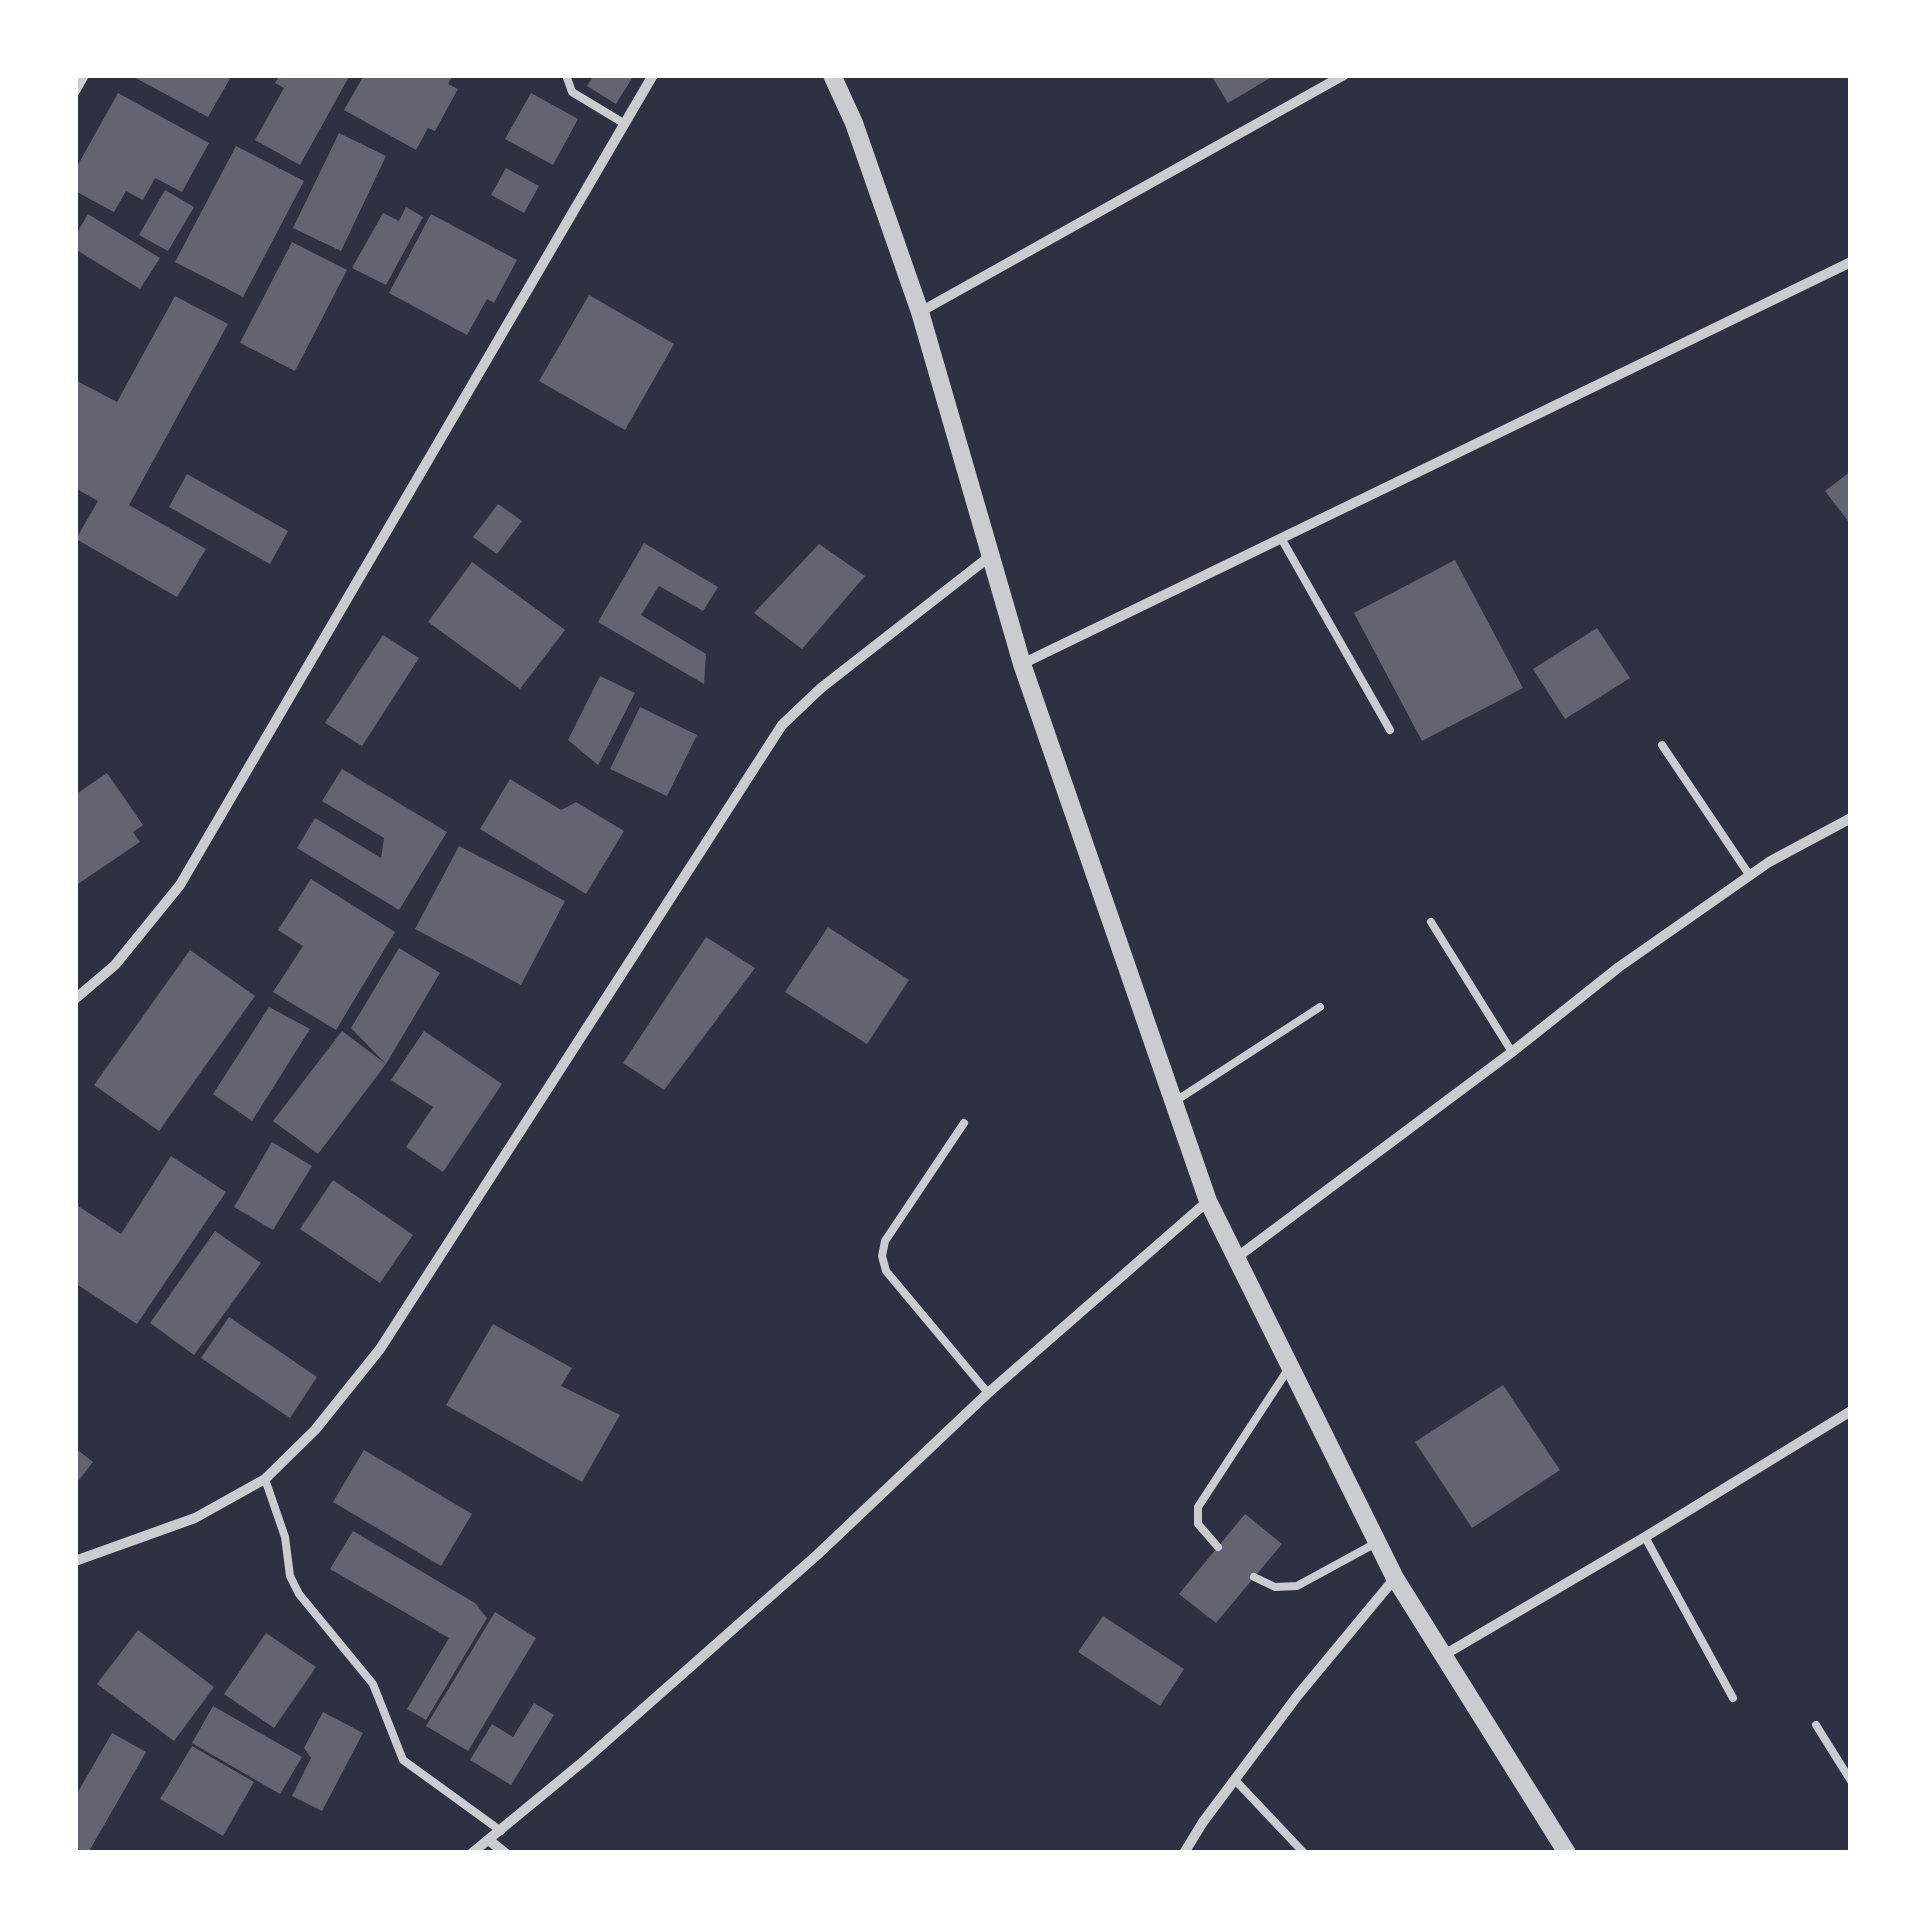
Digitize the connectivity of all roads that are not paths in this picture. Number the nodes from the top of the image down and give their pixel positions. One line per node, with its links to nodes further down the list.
1 (84, 75): 6 (street)
2 (566, 75): 7 (lane)
3 (653, 75): 7 (street)
4 (832, 75): 9 (street)
5 (1344, 75): 9 (street)
6 (75, 91)
7 (625, 124): 18 (street)
8 (1851, 262): 10 (street)
9 (920, 312): 11 (street)
10 (1281, 538): 12 (street); 13 (lane)
11 (989, 556): 12 (street); 28 (street)
12 (1022, 664): 21 (street)
13 (1390, 730)
14 (1662, 745): 16 (lane)
15 (1851, 818): 16 (street)
16 (1750, 876): 20 (street)
17 (1431, 922): 20 (lane)
18 (75, 999)
19 (1320, 1007): 21 (lane)
20 (1512, 1052): 24 (street)
21 (1174, 1102): 23 (street)
22 (964, 1123): 26 (lane)
23 (1208, 1201): 24 (street); 26 (street)
24 (1236, 1258): 25 (street)
25 (1289, 1368): 30 (street); 31 (lane)
26 (988, 1394): 40 (street)
27 (1851, 1411): 29 (street)
28 (265, 1479): 32 (street); 40 (lane)
29 (1645, 1538): 35 (street); 36 (lane)
30 (1377, 1542): 33 (lane); 34 (street)
31 (1218, 1547)
32 (75, 1561)
33 (1254, 1576)
34 (1396, 1578): 35 (street); 38 (street)
35 (1444, 1654): 46 (street)
36 (1733, 1698)
37 (1816, 1725): 39 (lane)
38 (1235, 1780): 44 (street); 45 (lane)
39 (1851, 1781)
40 (501, 1831): 41 (street)
41 (490, 1840): 42 (street); 43 (street)
42 (472, 1853)
43 (505, 1853)
44 (1184, 1853)
45 (1304, 1853)
46 (1567, 1853)

